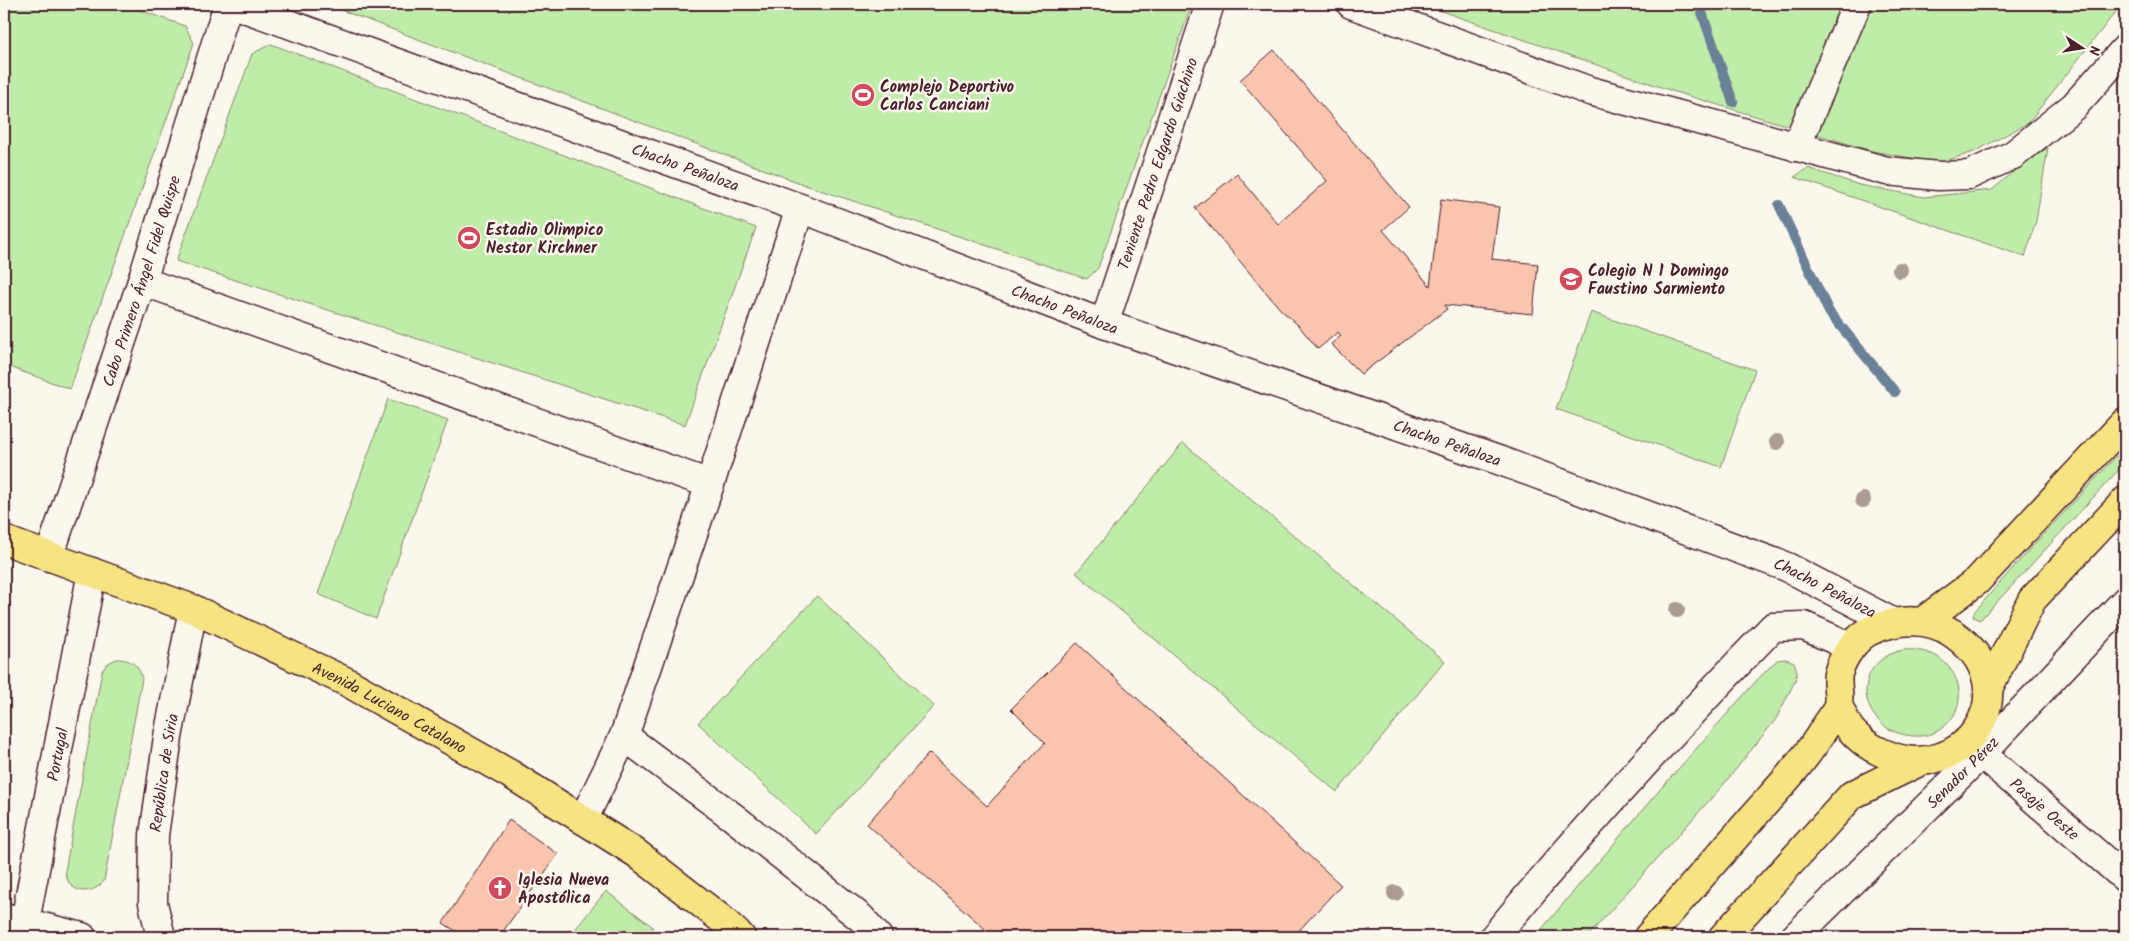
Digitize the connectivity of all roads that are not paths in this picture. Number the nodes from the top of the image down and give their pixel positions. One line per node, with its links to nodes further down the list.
1 (228, 4): 9 (street, Cabo Primero Ángel Fidel Quispe)
2 (233, 4): 8 (street, Chacho Peñaloza)
3 (1210, 4): 10 (street, Teniente Pedro Edgardo Giachino)
4 (1351, 4): 7 (street)
5 (1857, 4): 7 (street)
6 (2125, 49): 7 (street)
7 (1796, 147)
8 (800, 208): 10 (street, Chacho Peñaloza); 12 (street)
9 (142, 281): 12 (street); 15 (street, Cabo Primero Ángel Fidel Quispe)
10 (1104, 324): 20 (street, Chacho Peñaloza)
11 (2125, 422): 19 (main road)
12 (710, 484): 24 (street)
13 (2125, 501): 22 (main road)
14 (4, 540): 15 (main road, Avenida Luciano Catalano)
15 (49, 557): 16 (main road, Avenida Luciano Catalano)
16 (92, 572): 18 (main road, Avenida Luciano Catalano); 29 (street, Portugal)
17 (2125, 601): 25 (street, Senador Pérez)
18 (194, 609): 27 (main road, Avenida Luciano Catalano); 31 (street, República de Siria)
19 (1924, 621): 20 (main road); 22 (main road)
20 (1892, 622): 21 (main road)
21 (1851, 646): 23 (main road); 34 (street)
22 (1989, 687): 25 (main road)
23 (1838, 705): 26 (main road); 35 (main road)
24 (624, 736): 27 (street); 33 (street)
25 (1974, 747): 26 (main road); 28 (street, Pasaje Oeste); 37 (street, Senador Pérez)
26 (1921, 761): 36 (main road)
27 (583, 820): 32 (main road, Avenida Luciano Catalano)
28 (2125, 878)
29 (17, 925): 30 (street)
30 (82, 937)
31 (161, 937)
32 (741, 937)
33 (878, 937)
34 (1494, 937)
35 (1648, 937)
36 (1723, 937)
37 (1795, 937)

